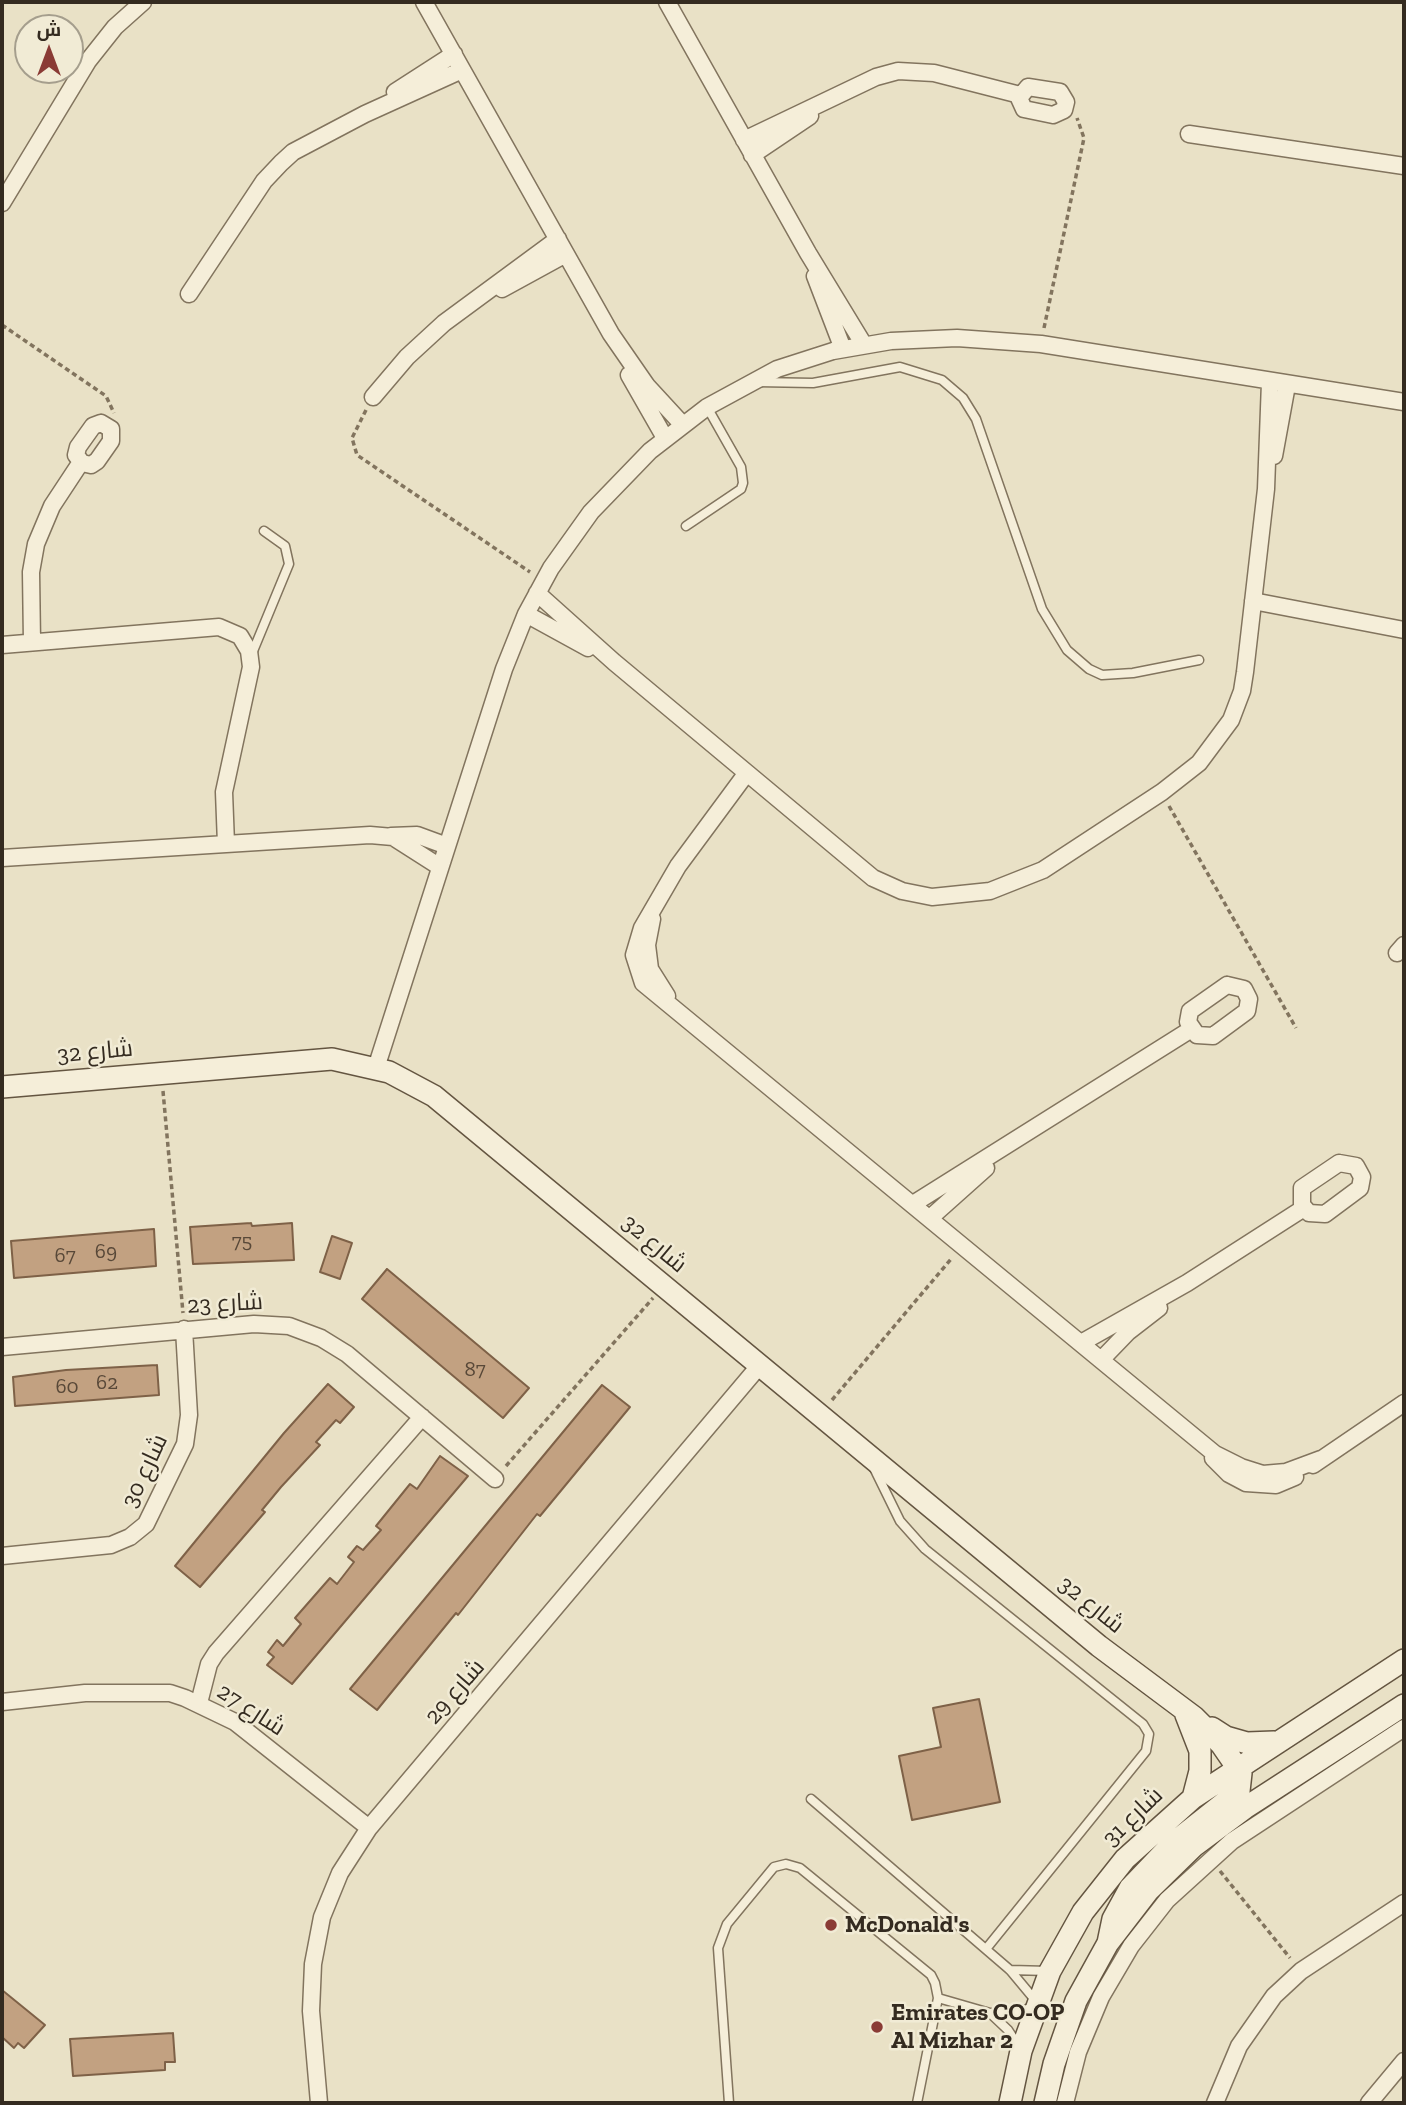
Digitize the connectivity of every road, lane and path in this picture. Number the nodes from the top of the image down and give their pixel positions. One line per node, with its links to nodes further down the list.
1 (143, 2): 14 (street)
2 (424, 2): 4 (street)
3 (667, 2): 11 (street)
4 (454, 54): 5 (street); 9 (street)
5 (462, 69): 9 (street); 15 (street)
6 (1020, 95): 7 (street); 8 (street); 8 (street)
7 (837, 96): 11 (street); 12 (street)
8 (1066, 106): 22 (path)
9 (365, 114): 18 (street)
10 (1189, 134): 13 (street)
11 (744, 140): 12 (street)
12 (752, 155): 16 (street)
13 (1404, 166)
14 (2, 203)
15 (558, 239): 17 (street); 19 (street)
16 (808, 253): 23 (street); 24 (street)
17 (566, 254): 19 (street); 21 (street)
18 (189, 294)
19 (471, 303): 28 (street)
20 (2, 324): 32 (path)
21 (611, 334): 31 (street); 33 (street)
22 (1041, 344): 23 (street); 26 (street)
23 (864, 345): 24 (street)
24 (843, 349): 25 (street)
25 (751, 382): 30 (street); 45 (lane)
26 (1270, 382): 27 (street); 35 (street)
27 (1287, 384): 29 (street); 35 (street)
28 (373, 397): 38 (path)
29 (1404, 402)
30 (706, 407): 31 (street); 36 (lane)
31 (682, 424): 33 (street)
32 (111, 429): 34 (street); 34 (street)
33 (665, 438): 38 (street)
34 (81, 462): 42 (street)
35 (1266, 489): 39 (street)
36 (687, 526)
37 (264, 531): 44 (lane)
38 (540, 587): 40 (street); 46 (street)
39 (1253, 601): 41 (street); 48 (street)
40 (526, 614): 46 (street); 51 (street)
41 (1404, 630)
42 (32, 642): 43 (street); 44 (street)
43 (2, 645)
44 (250, 659): 50 (street)
45 (1199, 660)
46 (614, 663): 47 (street)
47 (746, 774): 48 (street); 60 (street)
48 (1162, 792): 54 (path)
49 (392, 836): 50 (street); 51 (street); 53 (street)
50 (226, 844): 52 (street)
51 (447, 846): 53 (street)
52 (2, 858)
53 (440, 867): 56 (street)
54 (1296, 1028)
55 (1190, 1030): 59 (street)
56 (376, 1068): 57 (street, شارع 32); 65 (street, شارع 32)
57 (161, 1072): 58 (street, شارع 32); 66 (path)
58 (2, 1087)
59 (1016, 1141): 60 (street); 62 (street)
60 (913, 1203): 62 (street)
61 (1304, 1208): 64 (street)
62 (930, 1218): 63 (street)
63 (963, 1245): 67 (street); 72 (path)
64 (1186, 1283): 67 (street); 69 (street)
65 (664, 1286): 70 (street, شارع 32); 75 (path)
66 (184, 1329): 68 (street, شارع 23); 73 (street, شارع 23); 76 (street, شارع 30)
67 (1080, 1343): 69 (street)
68 (2, 1347)
69 (1101, 1360): 71 (street)
70 (761, 1365): 72 (street, شارع 32); 87 (street, شارع 29)
71 (1404, 1403)
72 (820, 1415): 74 (street, شارع 32)
73 (422, 1417): 75 (street, شارع 23); 79 (street)
74 (869, 1455): 81 (street, شارع 32); 91 (lane)
75 (495, 1479)
76 (2, 1556)
77 (1404, 1660): 83 (street, شارع 31)
78 (2, 1702): 79 (street, شارع 27)
79 (199, 1703): 87 (street, شارع 27)
80 (1404, 1705): 90 (street)
81 (1184, 1710): 83 (street); 84 (street, شارع 32); 85 (street)
82 (1404, 1728): 88 (street)
83 (1279, 1741): 84 (street, شارع 31)
84 (1238, 1767): 85 (street, شارع 31); 90 (street)
85 (1193, 1798): 93 (street, شارع 31)
86 (811, 1799): 91 (lane)
87 (369, 1828): 100 (street, شارع 29)
88 (1210, 1859): 94 (path); 105 (street)
89 (1404, 1903): 94 (street)
90 (1108, 1943): 104 (street)
91 (986, 1949): 92 (lane)
92 (1010, 1970): 93 (lane); 96 (lane)
93 (1050, 1971): 96 (street, شارع 31)
94 (1301, 1971): 106 (street)
95 (938, 1998): 97 (lane); 101 (lane); 102 (lane)
96 (1036, 2004): 97 (lane); 98 (street, شارع 31)
97 (990, 2013): 98 (lane)
98 (1021, 2051): 103 (street, شارع 31)
99 (1404, 2061): 107 (street)
100 (319, 2103)
101 (729, 2103)
102 (917, 2103)
103 (1010, 2103)
104 (1045, 2103)
105 (1065, 2103)
106 (1215, 2103)
107 (1369, 2103)

